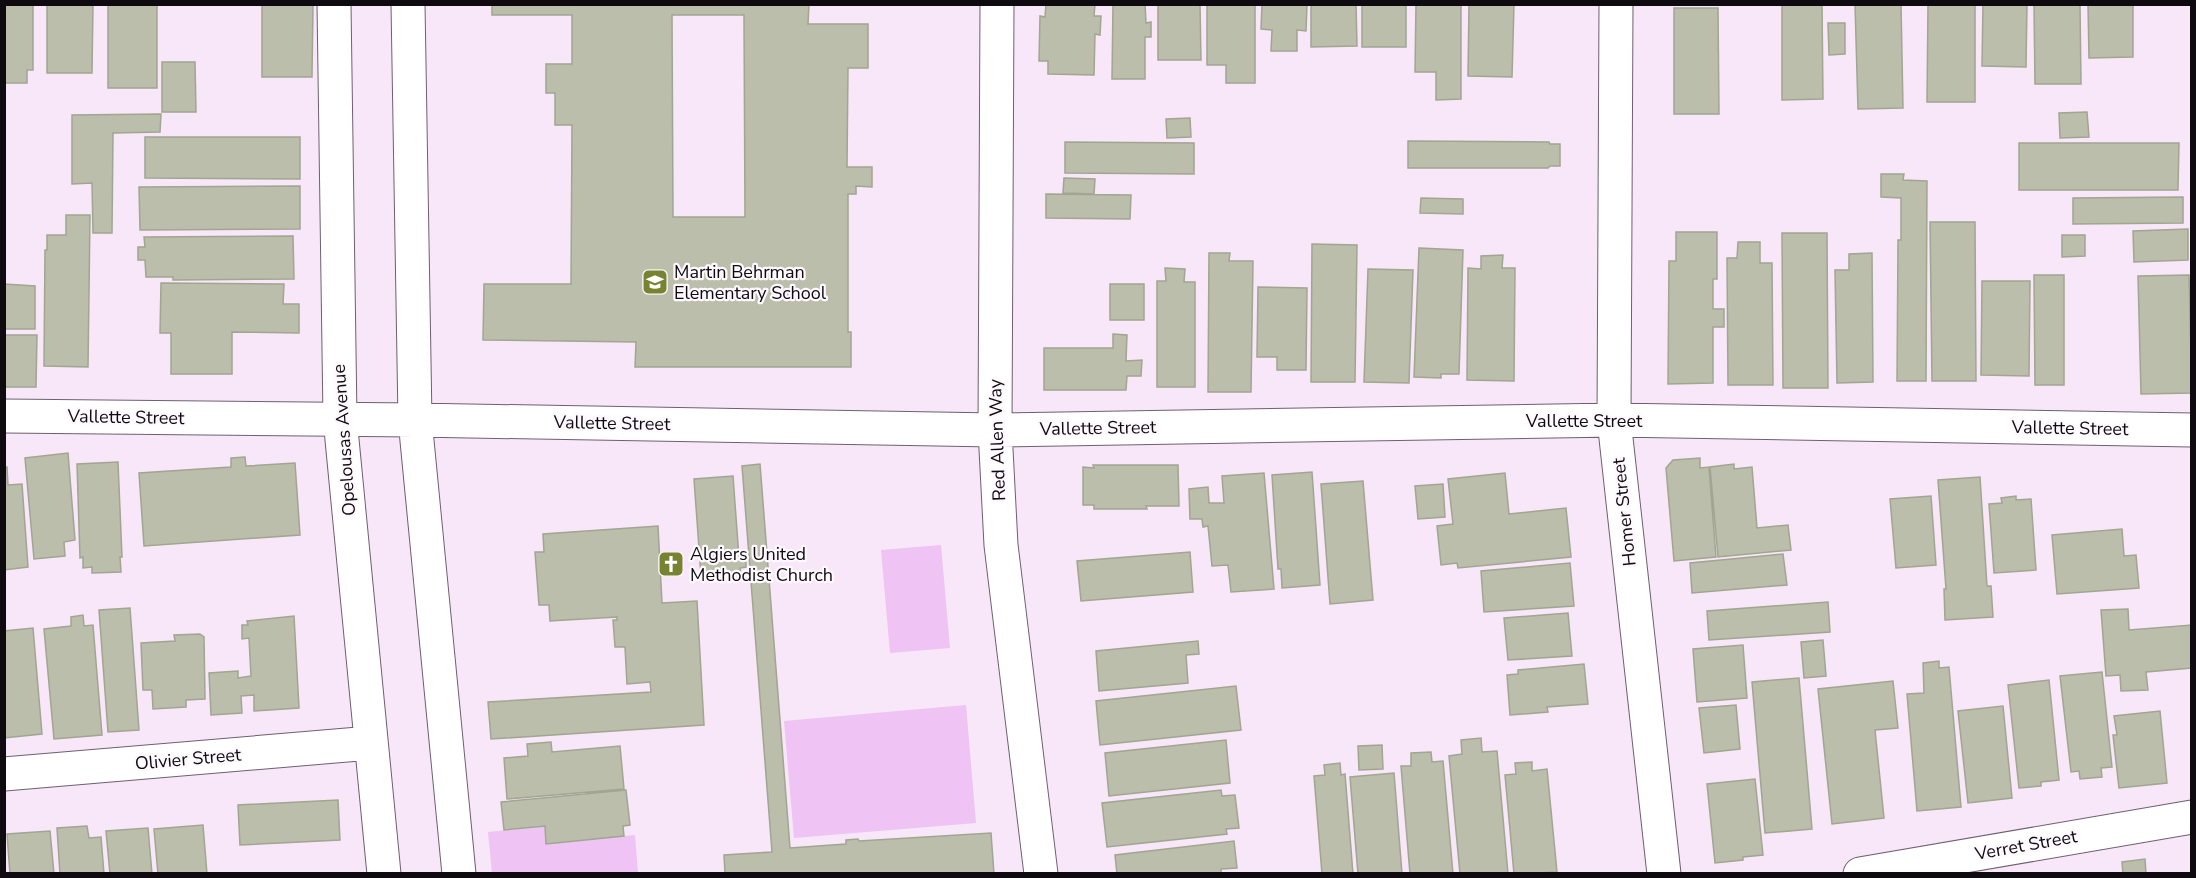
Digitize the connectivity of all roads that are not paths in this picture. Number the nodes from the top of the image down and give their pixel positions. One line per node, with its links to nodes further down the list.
1 (334, 4): 6 (street, Opelousas Avenue)
2 (408, 4): 7 (street)
3 (998, 4): 9 (street, Red Allen Way)
4 (1616, 4): 8 (street, Homer Street)
5 (4, 416): 6 (street, Vallette Street)
6 (340, 419): 7 (street, Vallette Street); 11 (street, Opelousas Avenue)
7 (415, 420): 9 (street, Vallette Street); 15 (street)
8 (1614, 420): 9 (street, Vallette Street); 10 (street, Vallette Street); 17 (street, Homer Street)
9 (995, 430): 16 (street, Red Allen Way)
10 (2192, 430)
11 (371, 743): 12 (street, Olivier Street); 14 (street, Opelousas Avenue)
12 (4, 774)
13 (2192, 818): 18 (street, Verret Street)
14 (384, 873)
15 (459, 873)
16 (1041, 873)
17 (1664, 873)
18 (1860, 873)

